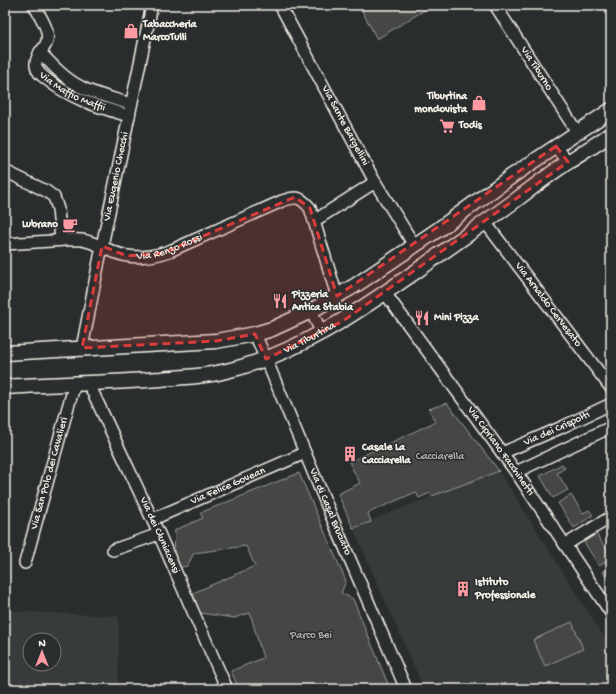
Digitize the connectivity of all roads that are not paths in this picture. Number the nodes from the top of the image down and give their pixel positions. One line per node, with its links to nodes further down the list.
1 (34, 5): 5 (street, Via Maffio Maffii)
2 (152, 5): 6 (street, Via Eugenio Checchi)
3 (280, 5): 14 (street, Via Sante Bargellini)
4 (495, 5): 9 (street, Via Tiburno)
5 (40, 52): 6 (street, Via Maffio Maffii); 8 (street, Via Maffio Maffii)
6 (131, 104): 8 (street, Via Eugenio Checchi)
7 (611, 110): 9 (main road)
8 (129, 116): 20 (street, Via Eugenio Checchi)
9 (577, 132): 11 (main road)
10 (611, 134): 12 (main road, Via Tiburtina)
11 (556, 146): 12 (street); 19 (main road)
12 (568, 162): 16 (main road, Via Tiburtina)
13 (5, 171): 17 (street)
14 (374, 182): 15 (street); 19 (street, Via Sante Bargellini)
15 (314, 221): 20 (street, Via Renzo Rossi); 22 (street)
16 (485, 222): 21 (main road, Via Tiburtina); 31 (street, Via Arnaldo Cervesato)
17 (61, 240): 18 (street, Via Renzo Rossi); 20 (street, Via Renzo Rossi)
18 (5, 244)
19 (414, 244): 22 (main road)
20 (102, 246): 26 (street, Via Eugenio Checchi)
21 (385, 293): 24 (main road, Via Tiburtina); 35 (street, Via Cipriano Facchinetti)
22 (337, 296): 23 (main road)
23 (311, 311): 24 (street); 25 (main road)
24 (322, 333): 28 (main road, Via Tiburtina)
25 (256, 334): 26 (main road); 28 (street, Via di Casal Bruciato)
26 (82, 348): 27 (main road)
27 (5, 353)
28 (266, 358): 29 (main road, Via Tiburtina); 34 (street, Via di Casal Bruciato)
29 (82, 384): 30 (main road, Via Tiburtina); 38 (street, Via dei Cluniacensi); 42 (street, Via San Polo dei Cavalieri)
30 (5, 387)
31 (611, 388)
32 (611, 404): 35 (street, Via dei Crispolti)
33 (611, 427): 36 (street, Via dei Crispolti)
34 (305, 453): 38 (street, Via Felice Govean); 45 (street, Via di Casal Bruciato)
35 (502, 453): 36 (street, Via Cipriano Facchinetti)
36 (516, 472): 40 (street, Via Cipriano Facchinetti)
37 (611, 517): 40 (street)
38 (153, 519): 39 (street, Via dei Cluniacensi)
39 (159, 534): 41 (street); 44 (street, Via dei Cluniacensi)
40 (565, 545): 43 (street, Via Cipriano Facchinetti)
41 (113, 550)
42 (25, 563)
43 (611, 614)
44 (227, 689)
45 (406, 689)

